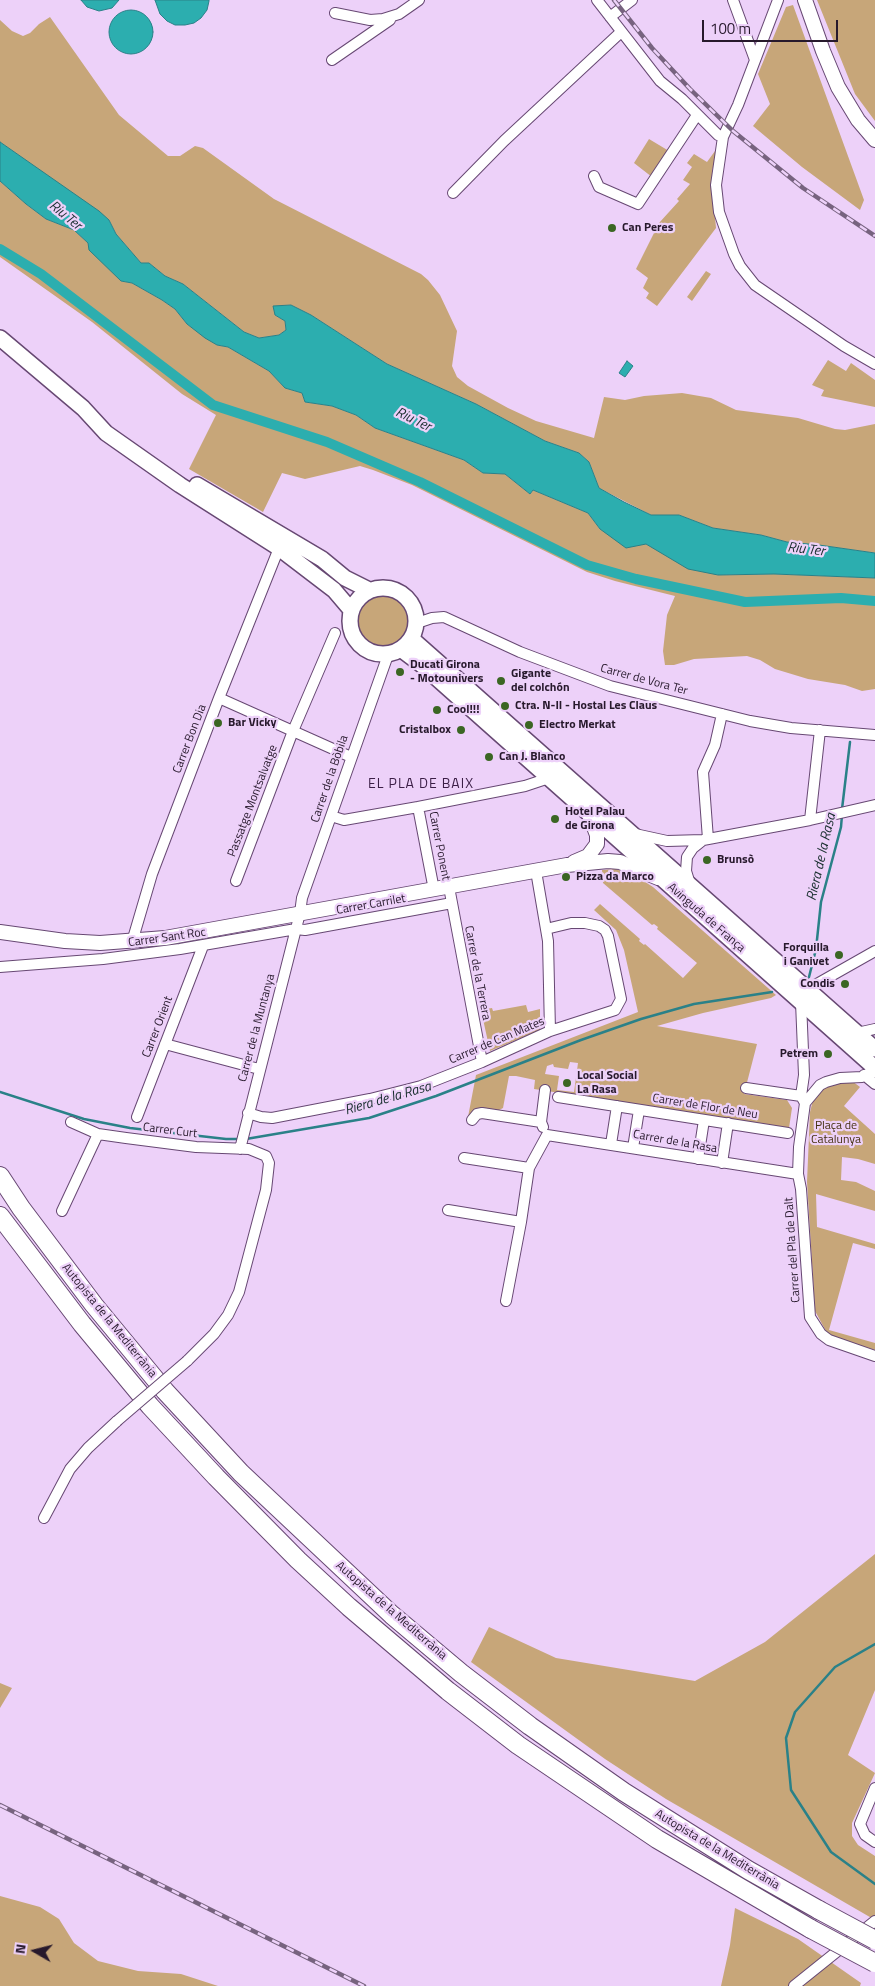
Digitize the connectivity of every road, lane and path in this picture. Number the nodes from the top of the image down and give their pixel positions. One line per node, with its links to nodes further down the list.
1 (419, 0): 8 (street)
2 (597, 0): 9 (street)
3 (632, 0): 9 (street)
4 (733, 0): 12 (street)
5 (778, 0): 12 (street)
6 (805, 0): 15 (street)
7 (335, 13): 8 (street)
8 (399, 14): 11 (street)
9 (610, 17): 10 (street)
10 (621, 32): 13 (street); 17 (street)
11 (332, 60)
12 (754, 60): 14 (street)
13 (697, 115): 14 (street); 16 (street)
14 (723, 138): 19 (street)
15 (875, 140)
16 (594, 176)
17 (453, 193)
18 (0, 338): 20 (main road)
19 (875, 364)
20 (92, 416): 21 (main road); 22 (main road)
21 (279, 548): 23 (main road); 27 (street, Carrer Bon Dia)
22 (369, 590): 23 (main road); 24 (main road)
23 (351, 610): 26 (main road)
24 (417, 623): 26 (main road); 28 (street, Carrer de Vora Ter)
25 (335, 632): 30 (street, Passatge Montsalvatge)
26 (400, 648): 32 (street, Carrer de la Bòbila); 33 (main road, Avinguda de França); 39 (main road, Avinguda de França)
27 (219, 698): 30 (street); 53 (street, Carrer Bon Dia)
28 (722, 714): 29 (street, Carrer de Vora Ter); 40 (street)
29 (820, 730): 31 (street, Carrer de Vora Ter); 38 (street)
30 (293, 731): 32 (street); 44 (street, Passatge Montsalvatge)
31 (875, 734)
32 (351, 757): 37 (street, Carrer de la Bòbila)
33 (549, 778): 35 (street); 36 (main road, Avinguda de França)
34 (875, 806): 38 (street)
35 (418, 807): 37 (street); 47 (street, Carrer Ponent)
36 (589, 814): 41 (street); 43 (main road, Avinguda de França)
37 (331, 816): 49 (street, Carrer de la Bòbila)
38 (810, 820): 40 (street)
39 (632, 833): 40 (street); 45 (main road, Avinguda de França)
40 (706, 839): 45 (street)
41 (567, 865): 42 (street); 43 (street)
42 (536, 871): 46 (street); 51 (street)
43 (661, 880): 57 (main road, Avinguda de França)
44 (236, 881)
45 (690, 885): 57 (main road, Avinguda de França)
46 (449, 887): 47 (street); 48 (street, Carrer de la Terrera)
47 (434, 890): 49 (street)
48 (452, 904): 50 (street, Carrer Carrilet); 63 (street, Carrer de la Terrera)
49 (300, 913): 50 (street, Carrer de la Muntanya); 53 (street)
50 (296, 929): 54 (street, Carrer Sant Roc); 64 (street, Carrer de la Muntanya)
51 (546, 929): 59 (street); 59 (street, Carrer de Can Mates)
52 (0, 932): 53 (street)
53 (132, 942)
54 (203, 946): 56 (street, Carrer Sant Roc); 61 (street, Carrer Orient)
55 (875, 951): 57 (street)
56 (0, 966)
57 (804, 996): 60 (main road, Avinguda de França); 65 (main road, Avinguda de França); 70 (street)
58 (875, 1029): 60 (street)
59 (550, 1031): 63 (street, Carrer de Can Mates)
60 (857, 1033): 62 (main road, Avinguda de França)
61 (165, 1044): 64 (street); 74 (street, Carrer Orient)
62 (875, 1049)
63 (482, 1062): 73 (street, Carrer de Can Mates)
64 (259, 1070): 73 (street, Carrer de la Muntanya)
65 (871, 1072): 66 (street, Avinguda de França); 70 (street)
66 (875, 1084)
67 (746, 1088): 70 (street)
68 (545, 1090): 78 (street)
69 (558, 1097): 71 (street, Carrer de Flor de Neu)
70 (803, 1100): 90 (street, Carrer del Pla de Dalt)
71 (616, 1106): 72 (street, Carrer de Flor de Neu); 83 (street)
72 (639, 1110): 76 (street, Carrer de Flor de Neu); 84 (street)
73 (248, 1112): 85 (street, Carrer de la Muntanya)
74 (137, 1117)
75 (472, 1120): 78 (street)
76 (704, 1120): 79 (street, Carrer de Flor de Neu); 87 (street)
77 (71, 1122): 81 (street, Carrer Curt)
78 (541, 1122): 82 (street)
79 (728, 1123): 80 (street, Carrer de Flor de Neu); 88 (street)
80 (788, 1133)
81 (98, 1134): 85 (street, Carrer Curt); 93 (street)
82 (547, 1135): 83 (street, Carrer de la Rasa); 89 (street)
83 (611, 1144): 84 (street, Carrer de la Rasa)
84 (633, 1148): 87 (street, Carrer de la Rasa)
85 (240, 1149): 98 (street, Carrer Curt, bridge)
86 (464, 1158): 89 (street)
87 (698, 1159): 88 (street, Carrer de la Rasa)
88 (722, 1163): 90 (street, Carrer de la Rasa)
89 (529, 1168): 95 (street)
90 (798, 1174): 97 (street, Carrer del Pla de Dalt)
91 (0, 1176): 102 (highway, Autopista de la Mediterrània, bridge)
92 (448, 1210): 95 (street)
93 (62, 1211)
94 (0, 1216): 103 (highway, Autopista de la Mediterrània, bridge)
95 (521, 1222): 96 (street)
96 (506, 1301)
97 (875, 1356)
98 (44, 1518)
99 (875, 1788): 100 (street)
100 (875, 1842)
101 (875, 1921): 104 (street)
102 (875, 1940)
103 (875, 1963)
104 (794, 1986)

